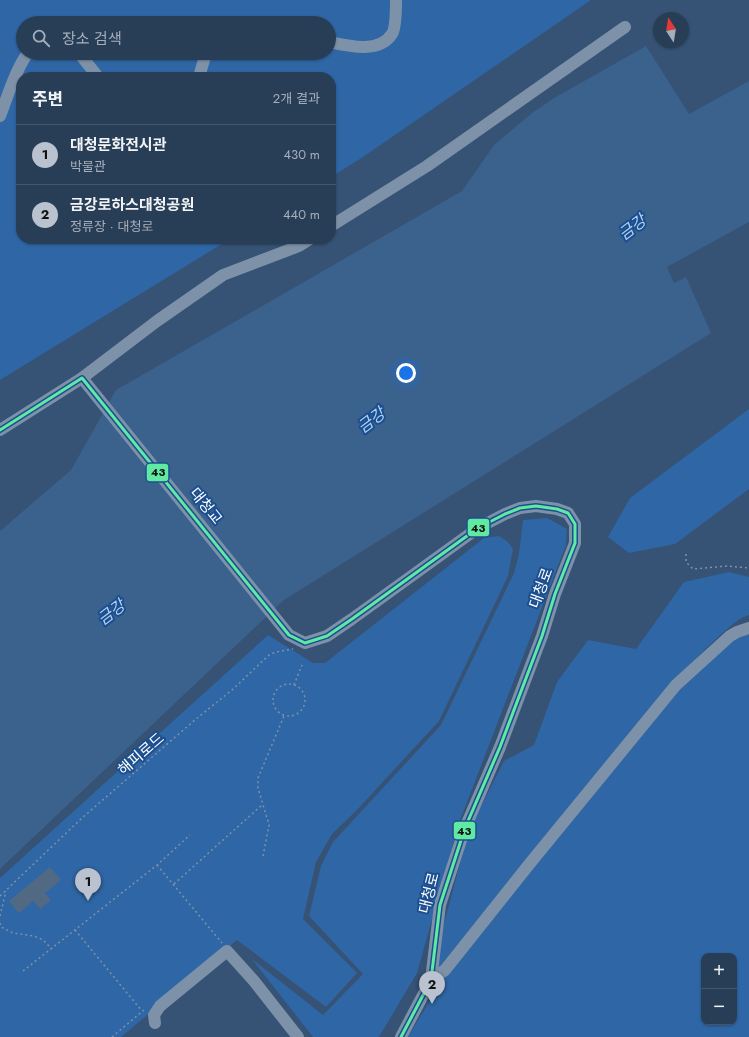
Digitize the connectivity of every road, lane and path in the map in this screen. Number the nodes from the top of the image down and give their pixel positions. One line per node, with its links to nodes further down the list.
1 (396, 0): 3 (street)
2 (625, 27): 12 (street)
3 (336, 43)
4 (24, 60): 7 (street)
5 (85, 60): 8 (street)
6 (204, 60): 9 (street)
7 (18, 72)
8 (94, 72)
9 (201, 72)
10 (16, 76): 11 (street)
11 (0, 116)
12 (336, 223)
13 (302, 244): 14 (street)
14 (82, 378): 15 (street); 19 (street, 대청교)
15 (0, 430)
16 (686, 554): 17 (path)
17 (749, 568)
18 (749, 628): 36 (street, 대청로)
19 (305, 643): 28 (path, 해피로드); 36 (street, 대청로)
20 (302, 666): 21 (path)
21 (294, 685): 22 (path); 22 (path)
22 (284, 716): 23 (path)
23 (262, 805): 25 (path); 27 (path)
24 (190, 835): 26 (path)
25 (263, 856)
26 (157, 865): 27 (path); 32 (path)
27 (174, 884): 33 (path)
28 (6, 891): 29 (path, 해피로드); 30 (path)
29 (0, 896)
30 (0, 916)
31 (0, 924): 34 (path)
32 (75, 930): 34 (path); 38 (path)
33 (224, 945)
34 (52, 949): 35 (path)
35 (23, 971)
36 (432, 980): 42 (street, 대청로)
37 (148, 1006): 38 (path)
38 (142, 1011): 40 (path)
39 (155, 1023): 41 (street)
40 (112, 1037)
41 (298, 1037)
42 (401, 1037)

